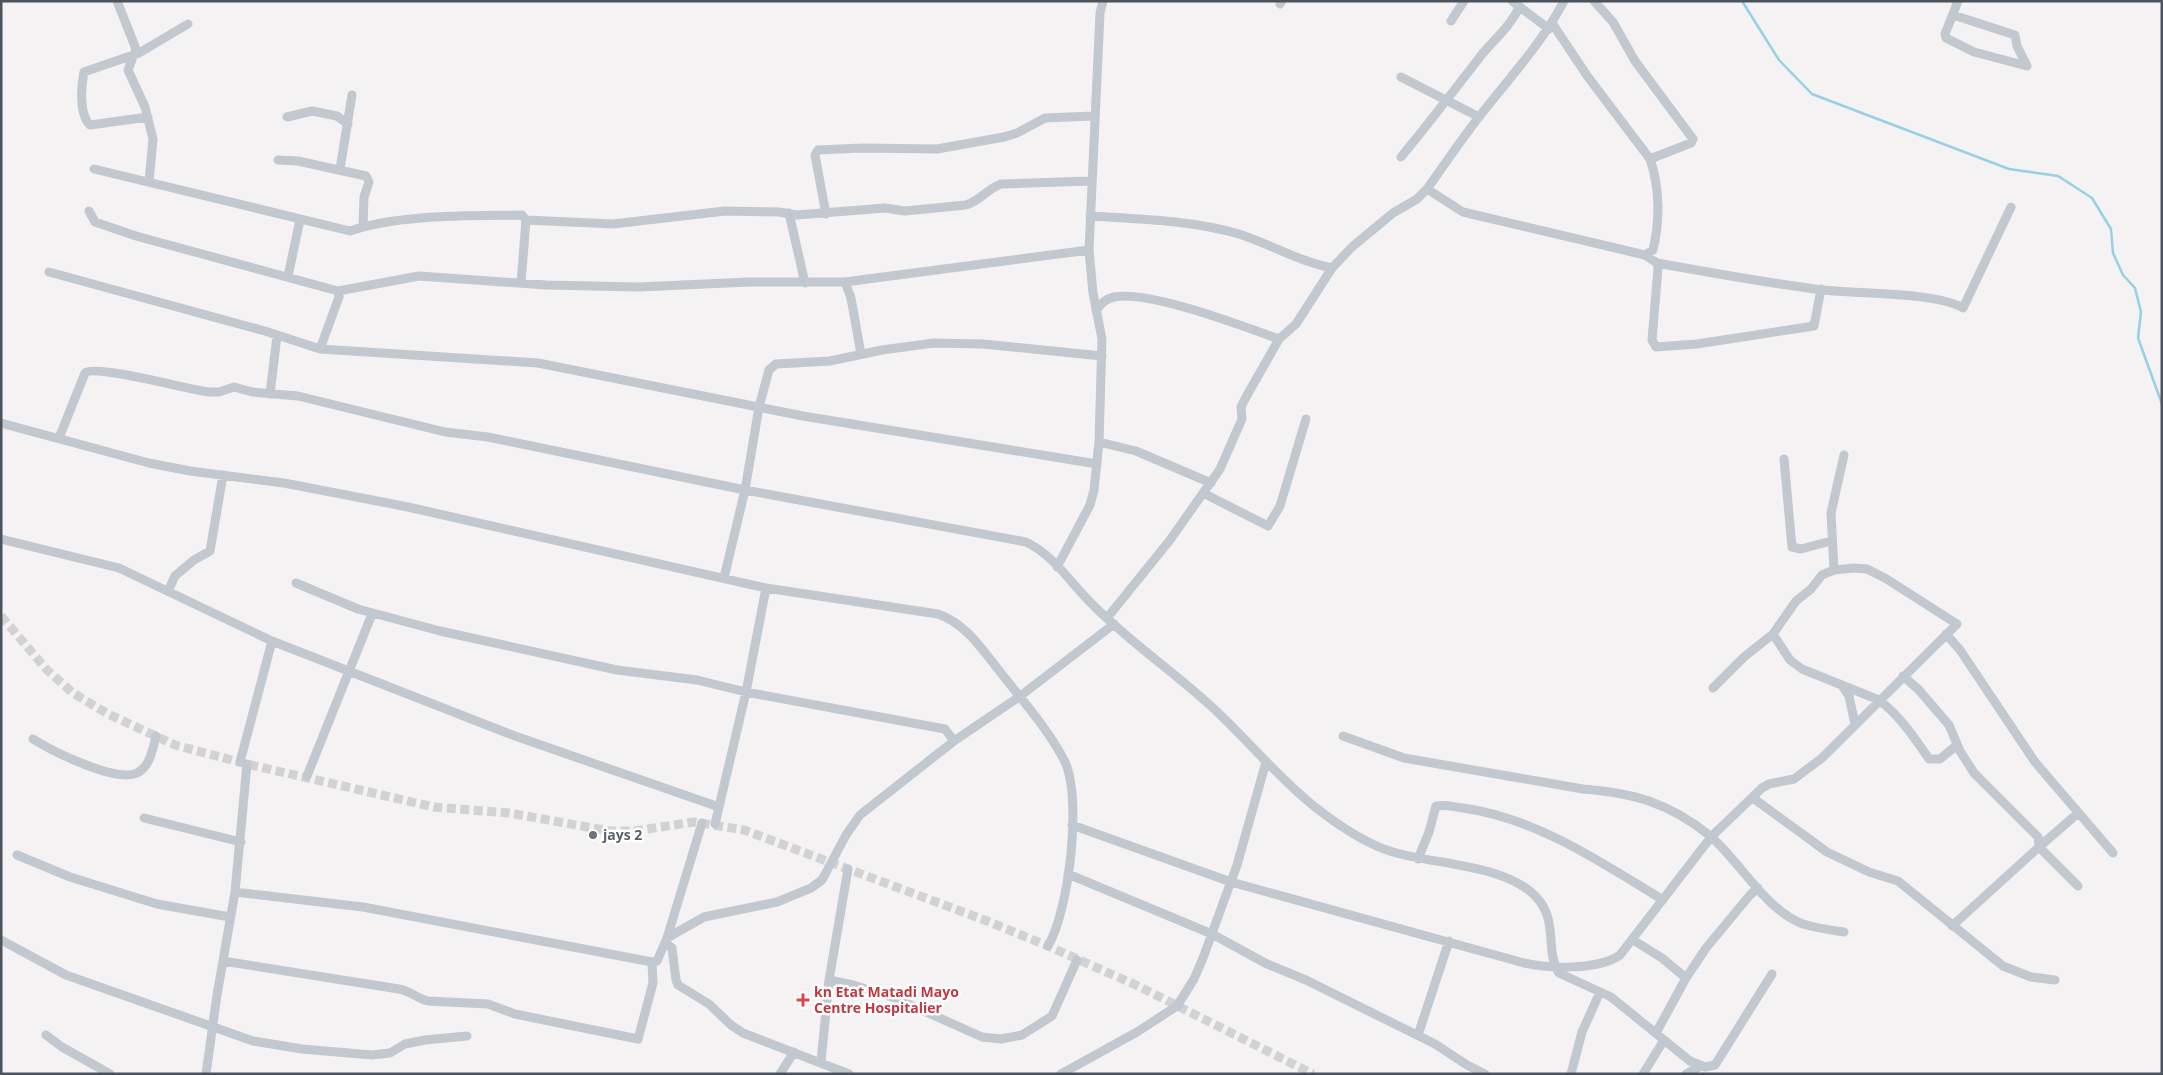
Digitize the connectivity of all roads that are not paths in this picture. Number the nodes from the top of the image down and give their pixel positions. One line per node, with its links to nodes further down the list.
1 (117, 1): 12 (street)
2 (1103, 1): 16 (street)
3 (1464, 1): 9 (street)
4 (1564, 1): 11 (street)
5 (1594, 1): 22 (street)
6 (1958, 1): 8 (street)
7 (1515, 4): 11 (street); 15 (street)
8 (1953, 15): 8 (street)
9 (1451, 21)
10 (188, 24): 12 (street)
11 (1550, 26): 19 (street); 22 (street)
12 (133, 56): 17 (street); 17 (street)
13 (1402, 77): 15 (street)
14 (352, 95): 20 (street)
15 (1448, 101): 19 (street); 21 (street)
16 (1094, 116): 26 (street); 32 (street)
17 (148, 117): 27 (street)
18 (287, 117): 20 (street)
19 (1479, 117): 28 (street)
20 (348, 124): 25 (street)
21 (1401, 157)
22 (1650, 159): 38 (street)
23 (278, 160): 25 (street)
24 (94, 169): 27 (street)
25 (340, 169): 36 (street)
26 (1090, 181): 32 (street); 33 (street)
27 (149, 182): 34 (street)
28 (1427, 188): 38 (street); 40 (street)
29 (2011, 207): 46 (street)
30 (89, 211): 42 (street)
31 (789, 213): 32 (street); 35 (street); 45 (street)
32 (826, 214)
33 (1090, 216): 37 (street); 40 (street)
34 (300, 220): 36 (street); 42 (street)
35 (526, 220): 36 (street); 44 (street)
36 (363, 226)
37 (1089, 250): 43 (street); 48 (street)
38 (1645, 255): 39 (street)
39 (1656, 262): 46 (street); 46 (street)
40 (1332, 268): 50 (street)
41 (48, 272): 49 (street)
42 (288, 276): 47 (street)
43 (844, 282): 45 (street); 52 (street)
44 (521, 283): 45 (street); 47 (street)
45 (805, 283)
46 (1821, 290)
47 (338, 291): 51 (street)
48 (1096, 311): 50 (street); 53 (street)
49 (277, 336): 51 (street); 54 (street)
50 (1279, 339): 64 (street)
51 (320, 349): 55 (street)
52 (861, 354): 53 (street); 55 (street)
53 (1102, 356): 59 (street)
54 (270, 394): 58 (street); 65 (street)
55 (759, 407): 62 (street); 65 (street)
56 (1306, 419): 66 (street)
57 (1, 423): 58 (street)
58 (59, 438): 63 (street)
59 (1099, 442): 62 (street); 64 (street)
60 (1844, 455): 68 (street)
61 (1784, 458): 68 (street)
62 (1097, 464): 69 (street)
63 (223, 475): 71 (street); 74 (street)
64 (1211, 483): 66 (street)
65 (745, 490): 69 (street); 71 (street)
66 (1203, 493): 76 (street)
67 (1, 539): 74 (street)
68 (1831, 541): 70 (street)
69 (1057, 568): 76 (street)
70 (1834, 570): 77 (street); 78 (street)
71 (724, 578): 73 (street)
72 (296, 582): 75 (street)
73 (766, 588): 84 (street); 85 (street)
74 (168, 591): 79 (street)
75 (372, 614): 80 (street); 84 (street)
76 (1110, 621): 85 (street); 93 (street)
77 (1773, 634): 82 (street); 83 (street)
78 (1946, 634): 81 (street); 97 (street)
79 (272, 641): 80 (street); 103 (street)
80 (348, 670): 94 (street); 96 (street)
81 (1903, 676): 86 (street); 92 (street)
82 (1841, 684): 86 (street); 87 (street)
83 (1713, 688)
84 (746, 692): 91 (street); 96 (street)
85 (1020, 697): 91 (street); 101 (street)
86 (1879, 700): 87 (street); 92 (street)
87 (1855, 724): 95 (street)
88 (156, 736): 90 (street)
89 (1343, 736): 102 (street)
90 (33, 739)
91 (954, 741): 120 (street)
92 (1957, 745): 104 (street)
93 (1266, 762): 107 (street); 110 (street)
94 (307, 776)
95 (1753, 798): 102 (street); 116 (street)
96 (719, 807): 100 (street)
97 (2078, 813): 104 (street); 105 (street)
98 (144, 818): 103 (street)
99 (702, 823): 120 (street)
100 (715, 824)
101 (1072, 825): 109 (street); 110 (street)
102 (1711, 837): 112 (street); 114 (street)
103 (241, 842): 113 (street)
104 (2039, 847): 111 (street); 116 (street)
105 (2113, 853)
106 (17, 855): 115 (street)
107 (1418, 859): 114 (street); 127 (street)
108 (848, 869): 130 (street)
109 (1068, 874): 118 (street); 123 (street)
110 (1231, 882): 118 (street); 122 (street)
111 (2078, 886)
112 (1758, 888): 117 (street); 129 (street)
113 (235, 892): 115 (street); 126 (street)
114 (1663, 900): 121 (street)
115 (230, 917): 124 (street)
116 (1952, 926): 131 (street)
117 (1844, 932)
118 (1212, 934): 136 (street); 146 (street)
119 (1, 940): 133 (street)
120 (666, 940): 126 (street); 139 (street)
121 (1633, 940): 127 (street); 129 (street)
122 (1449, 941): 127 (street); 136 (street)
123 (1048, 946)
124 (223, 960): 126 (street); 133 (street)
125 (1077, 960): 130 (street)
126 (652, 962)
127 (1554, 966): 132 (street)
128 (1772, 974): 141 (street)
129 (1686, 978): 134 (street)
130 (829, 980): 140 (street)
131 (2055, 980)
132 (1600, 992): 134 (street); 148 (street)
133 (212, 1027): 137 (street); 143 (street)
134 (1656, 1033): 138 (street)
135 (46, 1034): 142 (street)
136 (1418, 1035): 147 (street)
137 (467, 1036)
138 (1664, 1040): 141 (street); 149 (street)
139 (794, 1052): 140 (street); 144 (street)
140 (821, 1062): 145 (street)
141 (1700, 1066): 150 (street)
142 (110, 1074)
143 (206, 1074)
144 (780, 1074)
145 (849, 1074)
146 (1061, 1074)
147 (1485, 1074)
148 (1571, 1074)
149 (1644, 1074)
150 (1686, 1074)

